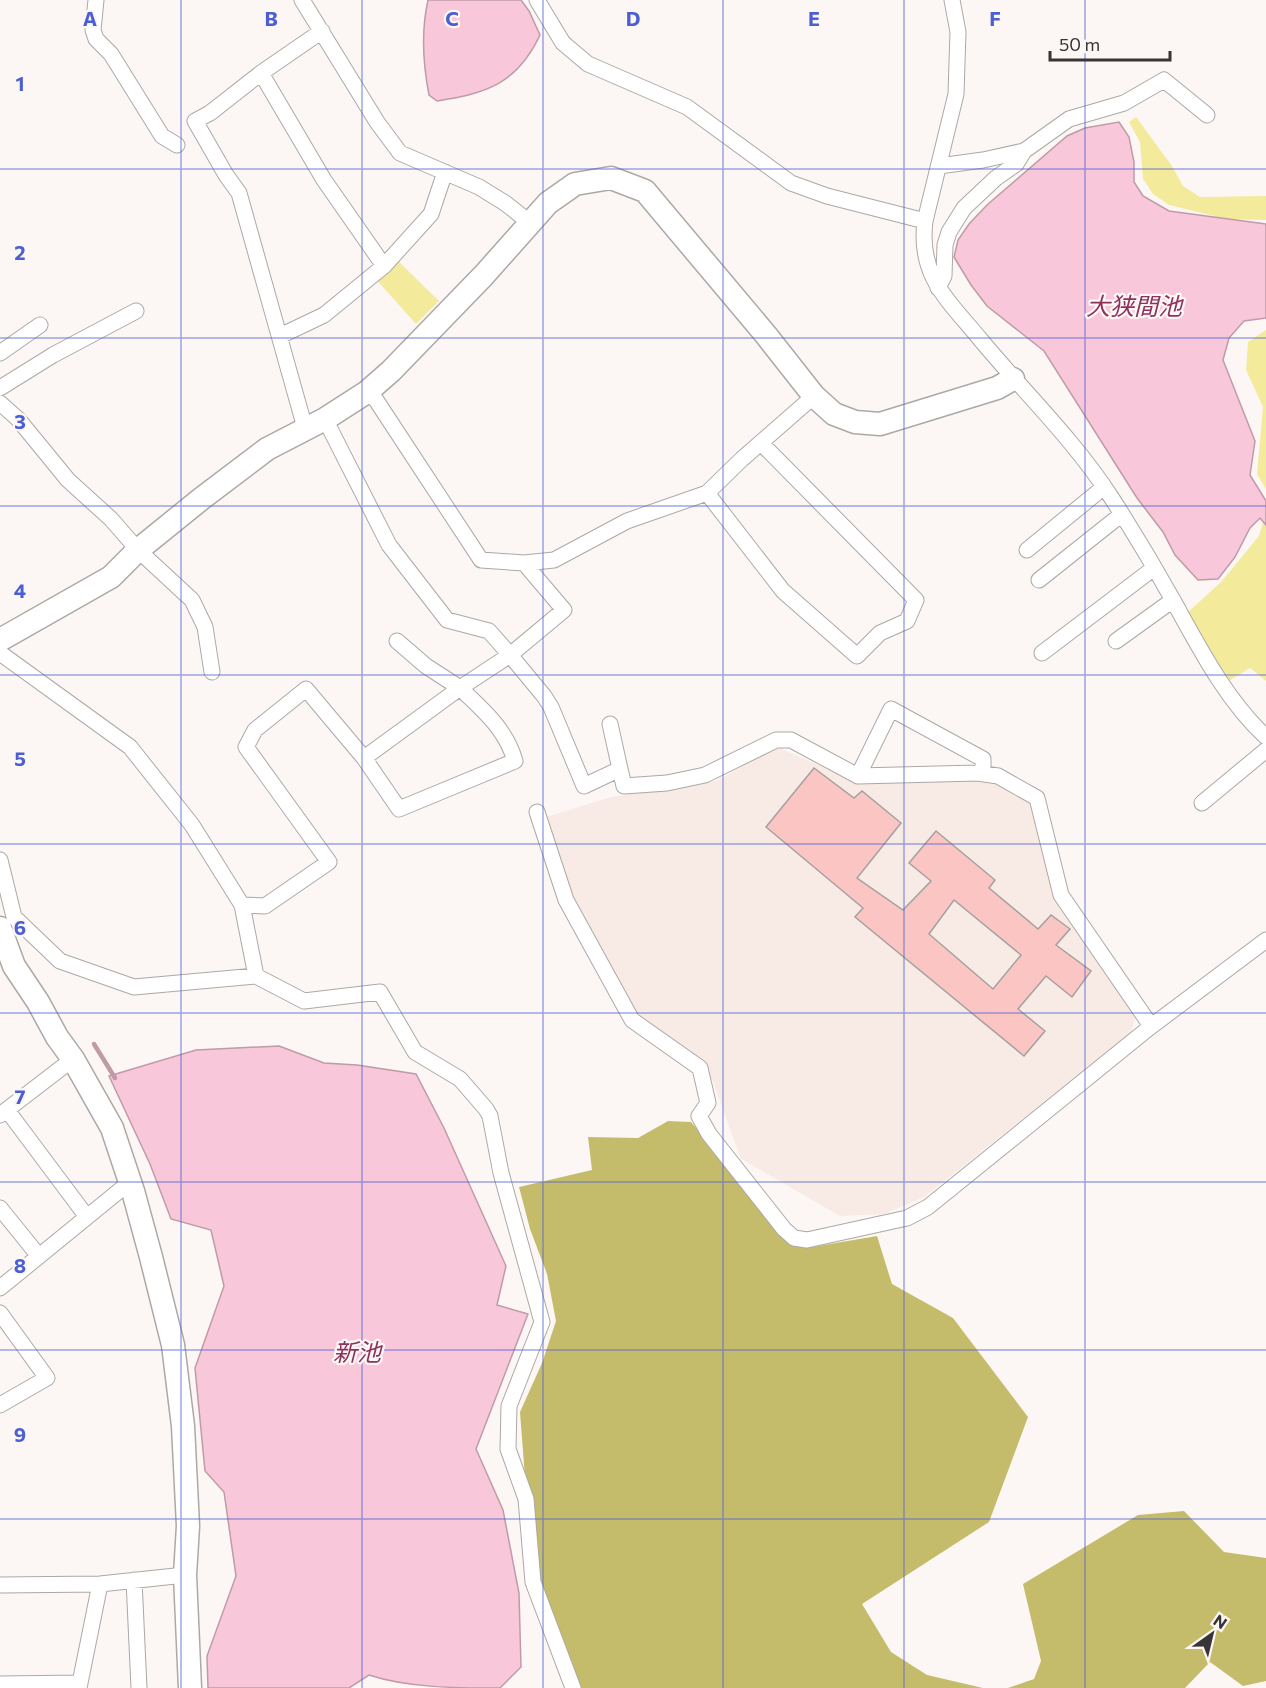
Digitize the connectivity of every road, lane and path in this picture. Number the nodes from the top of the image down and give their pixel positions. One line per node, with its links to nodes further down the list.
1 (96, 0): 8 (street)
2 (302, 0): 5 (street)
3 (537, 0): 12 (street)
4 (952, 0): 10 (street)
5 (322, 31): 6 (street); 11 (street)
6 (261, 73): 14 (street); 18 (street)
7 (1207, 115): 9 (street)
8 (177, 145)
9 (1024, 151): 10 (street); 15 (street)
10 (939, 166): 12 (street)
11 (445, 172): 13 (street); 14 (street)
12 (925, 221): 15 (street)
13 (529, 222): 22 (street); 23 (street)
14 (384, 266): 18 (street)
15 (938, 288): 20 (street)
16 (136, 311): 21 (street)
17 (40, 325): 19 (street)
18 (280, 336): 25 (street)
19 (0, 353)
20 (1013, 379): 23 (street); 27 (street)
21 (0, 388)
22 (367, 392): 25 (street); 32 (street)
23 (814, 396): 26 (street)
24 (0, 403): 30 (street)
25 (315, 424): 30 (street); 41 (street)
26 (761, 443): 28 (street); 28 (street)
27 (1104, 487): 29 (street); 31 (street)
28 (707, 493): 32 (street)
29 (1122, 514): 33 (street); 34 (street)
30 (138, 550): 36 (street); 42 (street)
31 (1027, 550)
32 (524, 563): 41 (street)
33 (1154, 568): 35 (street); 40 (street)
34 (1039, 580)
35 (1173, 600): 38 (street); 45 (street)
36 (0, 640)
37 (397, 641): 43 (street)
38 (1116, 641)
39 (0, 653): 54 (street)
40 (1042, 653)
41 (510, 655): 43 (street); 48 (street)
42 (212, 672)
43 (460, 688): 47 (street); 47 (street)
44 (610, 724): 48 (street)
45 (1266, 737)
46 (1266, 750): 51 (street)
47 (364, 758): 54 (street)
48 (620, 769): 50 (street)
49 (983, 774): 50 (street); 50 (street); 58 (street)
50 (858, 776)
51 (1202, 803)
52 (537, 812): 58 (street)
53 (0, 860): 57 (street)
54 (242, 905): 57 (street)
55 (0, 928): 59 (street)
56 (1266, 940): 58 (street)
57 (256, 976): 76 (street)
58 (1151, 1026)
59 (73, 1059): 60 (street); 61 (street)
60 (3, 1112): 63 (street)
61 (130, 1182): 63 (street); 68 (street)
62 (0, 1208): 64 (street)
63 (87, 1216): 64 (street)
64 (38, 1256): 65 (street)
65 (0, 1288)
66 (0, 1313): 67 (street)
67 (0, 1405)
68 (185, 1575): 69 (street); 75 (street)
69 (134, 1580): 70 (street); 74 (street)
70 (100, 1584): 71 (street); 73 (street)
71 (0, 1585)
72 (0, 1684): 73 (street)
73 (79, 1686)
74 (139, 1688)
75 (190, 1688)
76 (573, 1688)

